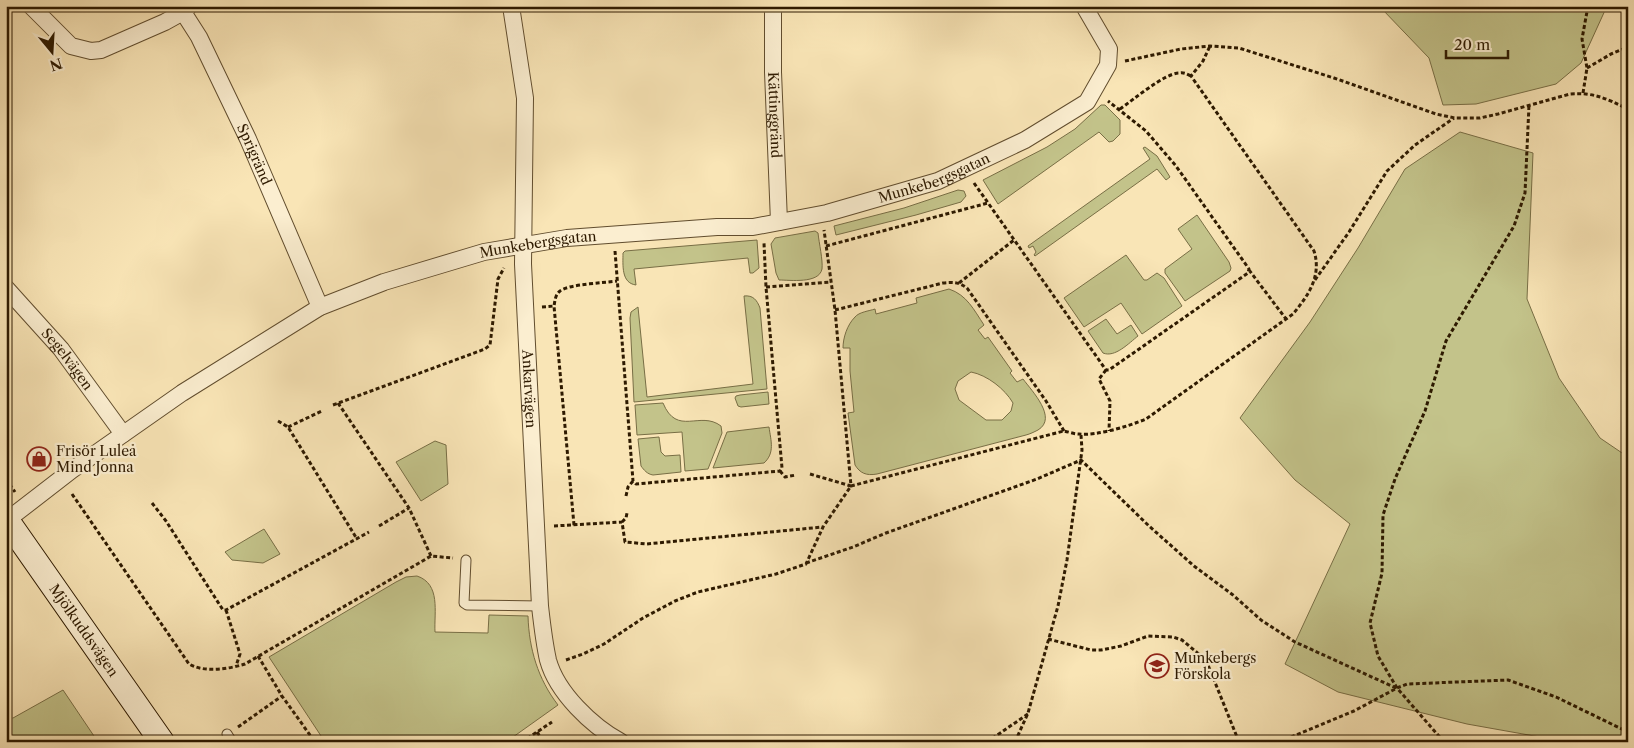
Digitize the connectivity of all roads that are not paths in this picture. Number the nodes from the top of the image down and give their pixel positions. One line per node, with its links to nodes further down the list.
1 (31, 6): 5 (street)
2 (512, 6): 7 (street, Ankarvägen)
3 (773, 6): 6 (street, Kättinggränd)
4 (1084, 6): 6 (street, Munkebergsgatan)
5 (186, 9): 9 (street, Sprigränd)
6 (779, 222): 7 (street, Munkebergsgatan)
7 (522, 245): 9 (street, Munkebergsgatan); 13 (street, Ankarvägen)
8 (6, 288): 10 (street, Segelvägen)
9 (320, 307): 10 (street, Munkebergsgatan)
10 (123, 434): 11 (street, Munkebergsgatan)
11 (7, 520): 14 (street, Mjölkuddsvägen)
12 (466, 560): 13 (lane)
13 (540, 606): 15 (street, Ankarvägen)
14 (162, 742)
15 (621, 742)

